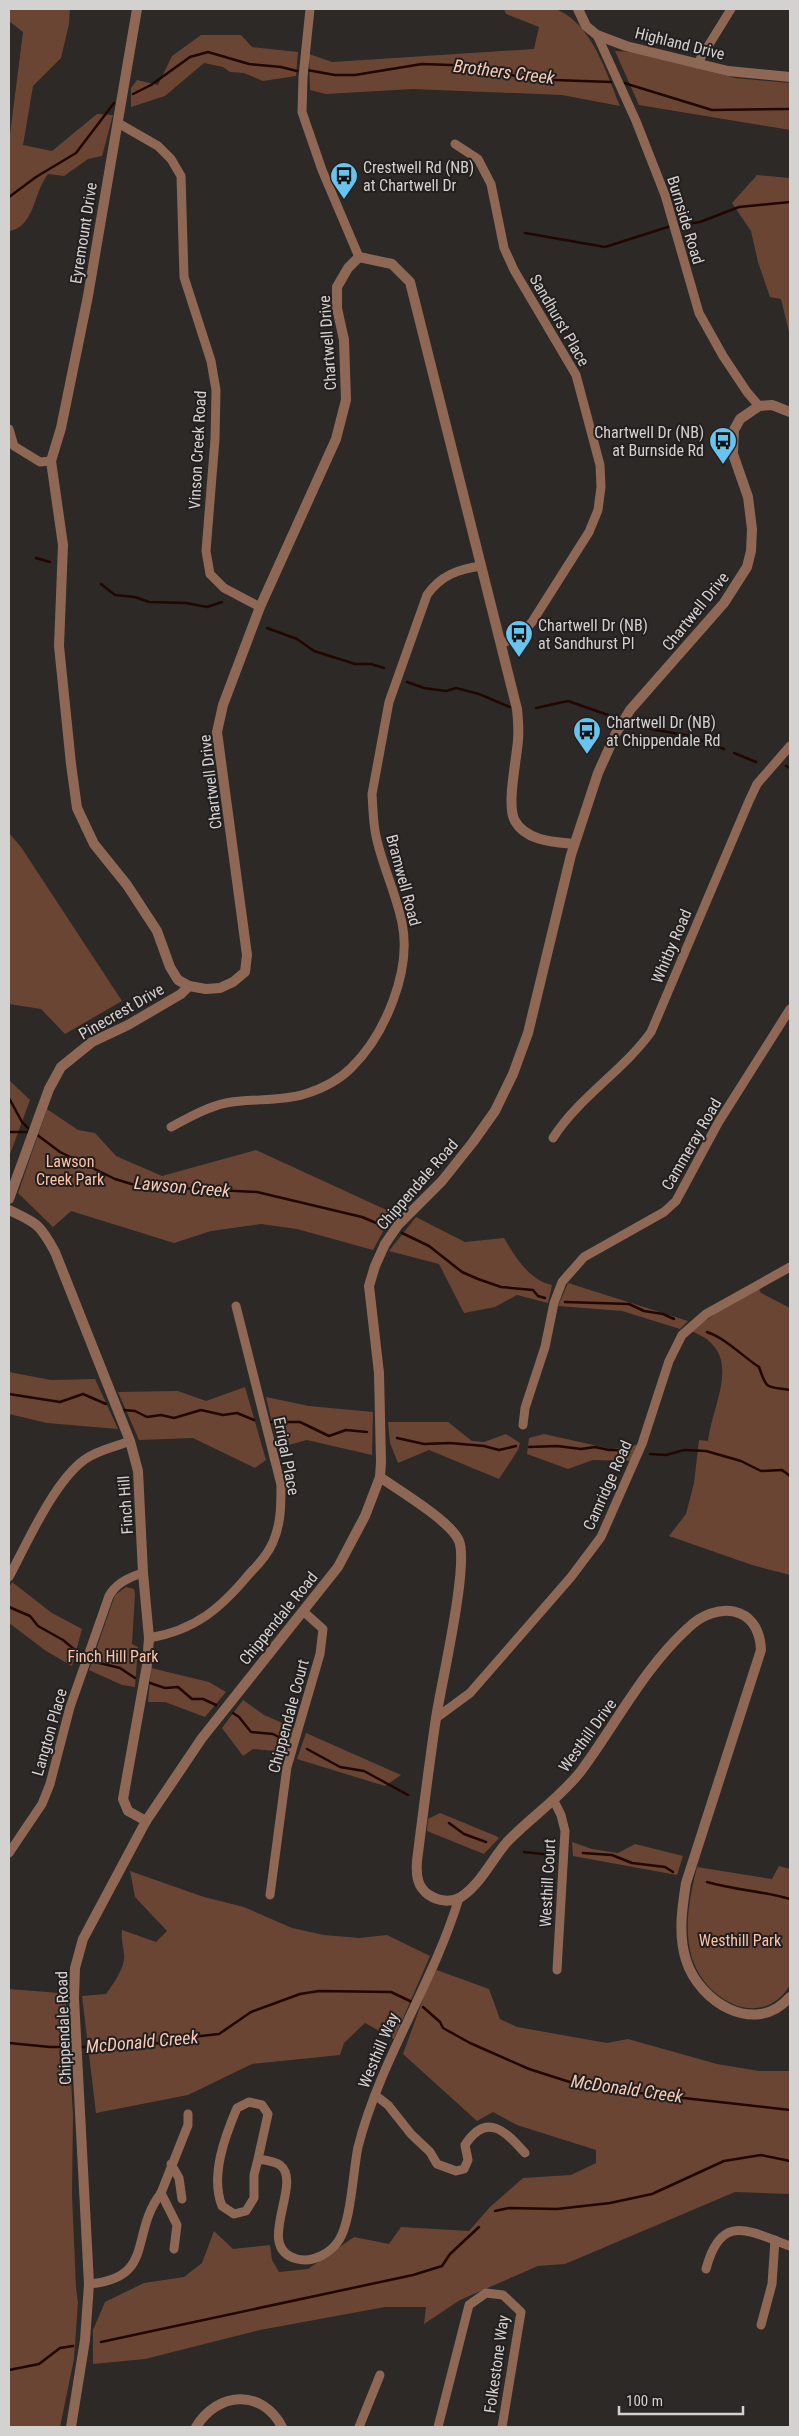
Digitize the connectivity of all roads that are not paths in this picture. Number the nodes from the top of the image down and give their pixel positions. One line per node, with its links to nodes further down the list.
1 (137, 9): 8 (street, Eyremount Drive)
2 (310, 9): 10 (street)
3 (578, 9): 5 (street, Highland Drive)
4 (731, 9): 6 (street)
5 (597, 35): 6 (street, Highland Drive); 11 (street, Burnside Road)
6 (697, 64): 7 (street, Highland Drive)
7 (790, 77)
8 (118, 123): 14 (street, Eyremount Drive); 16 (street, Vinson Creek Road)
9 (455, 144): 17 (street, Sandhurst Place)
10 (358, 257): 15 (street); 16 (street, Chartwell Drive)
11 (759, 406): 12 (street); 19 (street, Chartwell Drive)
12 (790, 412)
13 (9, 429): 14 (street)
14 (51, 461): 20 (street)
15 (481, 566): 17 (street); 22 (street, Bramwell Road)
16 (260, 607): 20 (street, Chartwell Drive)
17 (502, 643): 19 (street)
18 (790, 746): 23 (street, Whitby Road)
19 (574, 844): 30 (street, Chippendale Road)
20 (189, 986): 24 (street, Pinecrest Drive)
21 (790, 1009): 28 (street, Cammeray Road)
22 (171, 1127)
23 (553, 1138)
24 (9, 1198)
25 (9, 1210): 29 (street, Finch Hill)
26 (790, 1267): 35 (street, Camridge Road)
27 (236, 1306): 34 (street, Errigal Place)
28 (523, 1425)
29 (130, 1441): 31 (street, Finch Hill); 32 (street)
30 (380, 1477): 33 (street, Chippendale Road); 35 (street)
31 (143, 1573): 34 (street, Finch Hill); 38 (street, Langton Place)
32 (9, 1576)
33 (304, 1612): 37 (street, Chippendale Road); 39 (street, Chippendale Court)
34 (149, 1638): 37 (street, Finch Hill)
35 (436, 1718): 40 (street)
36 (554, 1801): 40 (street, Westhill Drive); 41 (street, Westhill Court); 42 (street, Westhill Drive)
37 (146, 1821): 54 (street, Chippendale Road)
38 (9, 1853)
39 (270, 1895)
40 (459, 1898): 43 (street, Westhill Way)
41 (557, 1970)
42 (790, 1997)
43 (375, 2095): 45 (street); 46 (street, Westhill Way)
44 (188, 2114): 47 (street)
45 (525, 2153)
46 (258, 2159): 46 (street)
47 (171, 2164): 48 (street); 49 (street)
48 (161, 2193): 52 (street); 54 (street)
49 (182, 2198)
50 (775, 2240): 51 (street); 53 (street); 55 (street)
51 (790, 2246)
52 (174, 2249)
53 (706, 2269)
54 (89, 2284): 57 (street, Chippendale Road)
55 (762, 2325)
56 (380, 2375): 60 (street)
57 (71, 2427)
58 (196, 2427): 59 (street)
59 (282, 2427)
60 (359, 2427)
61 (438, 2427): 62 (street, Folkestone Way)
62 (502, 2427)

